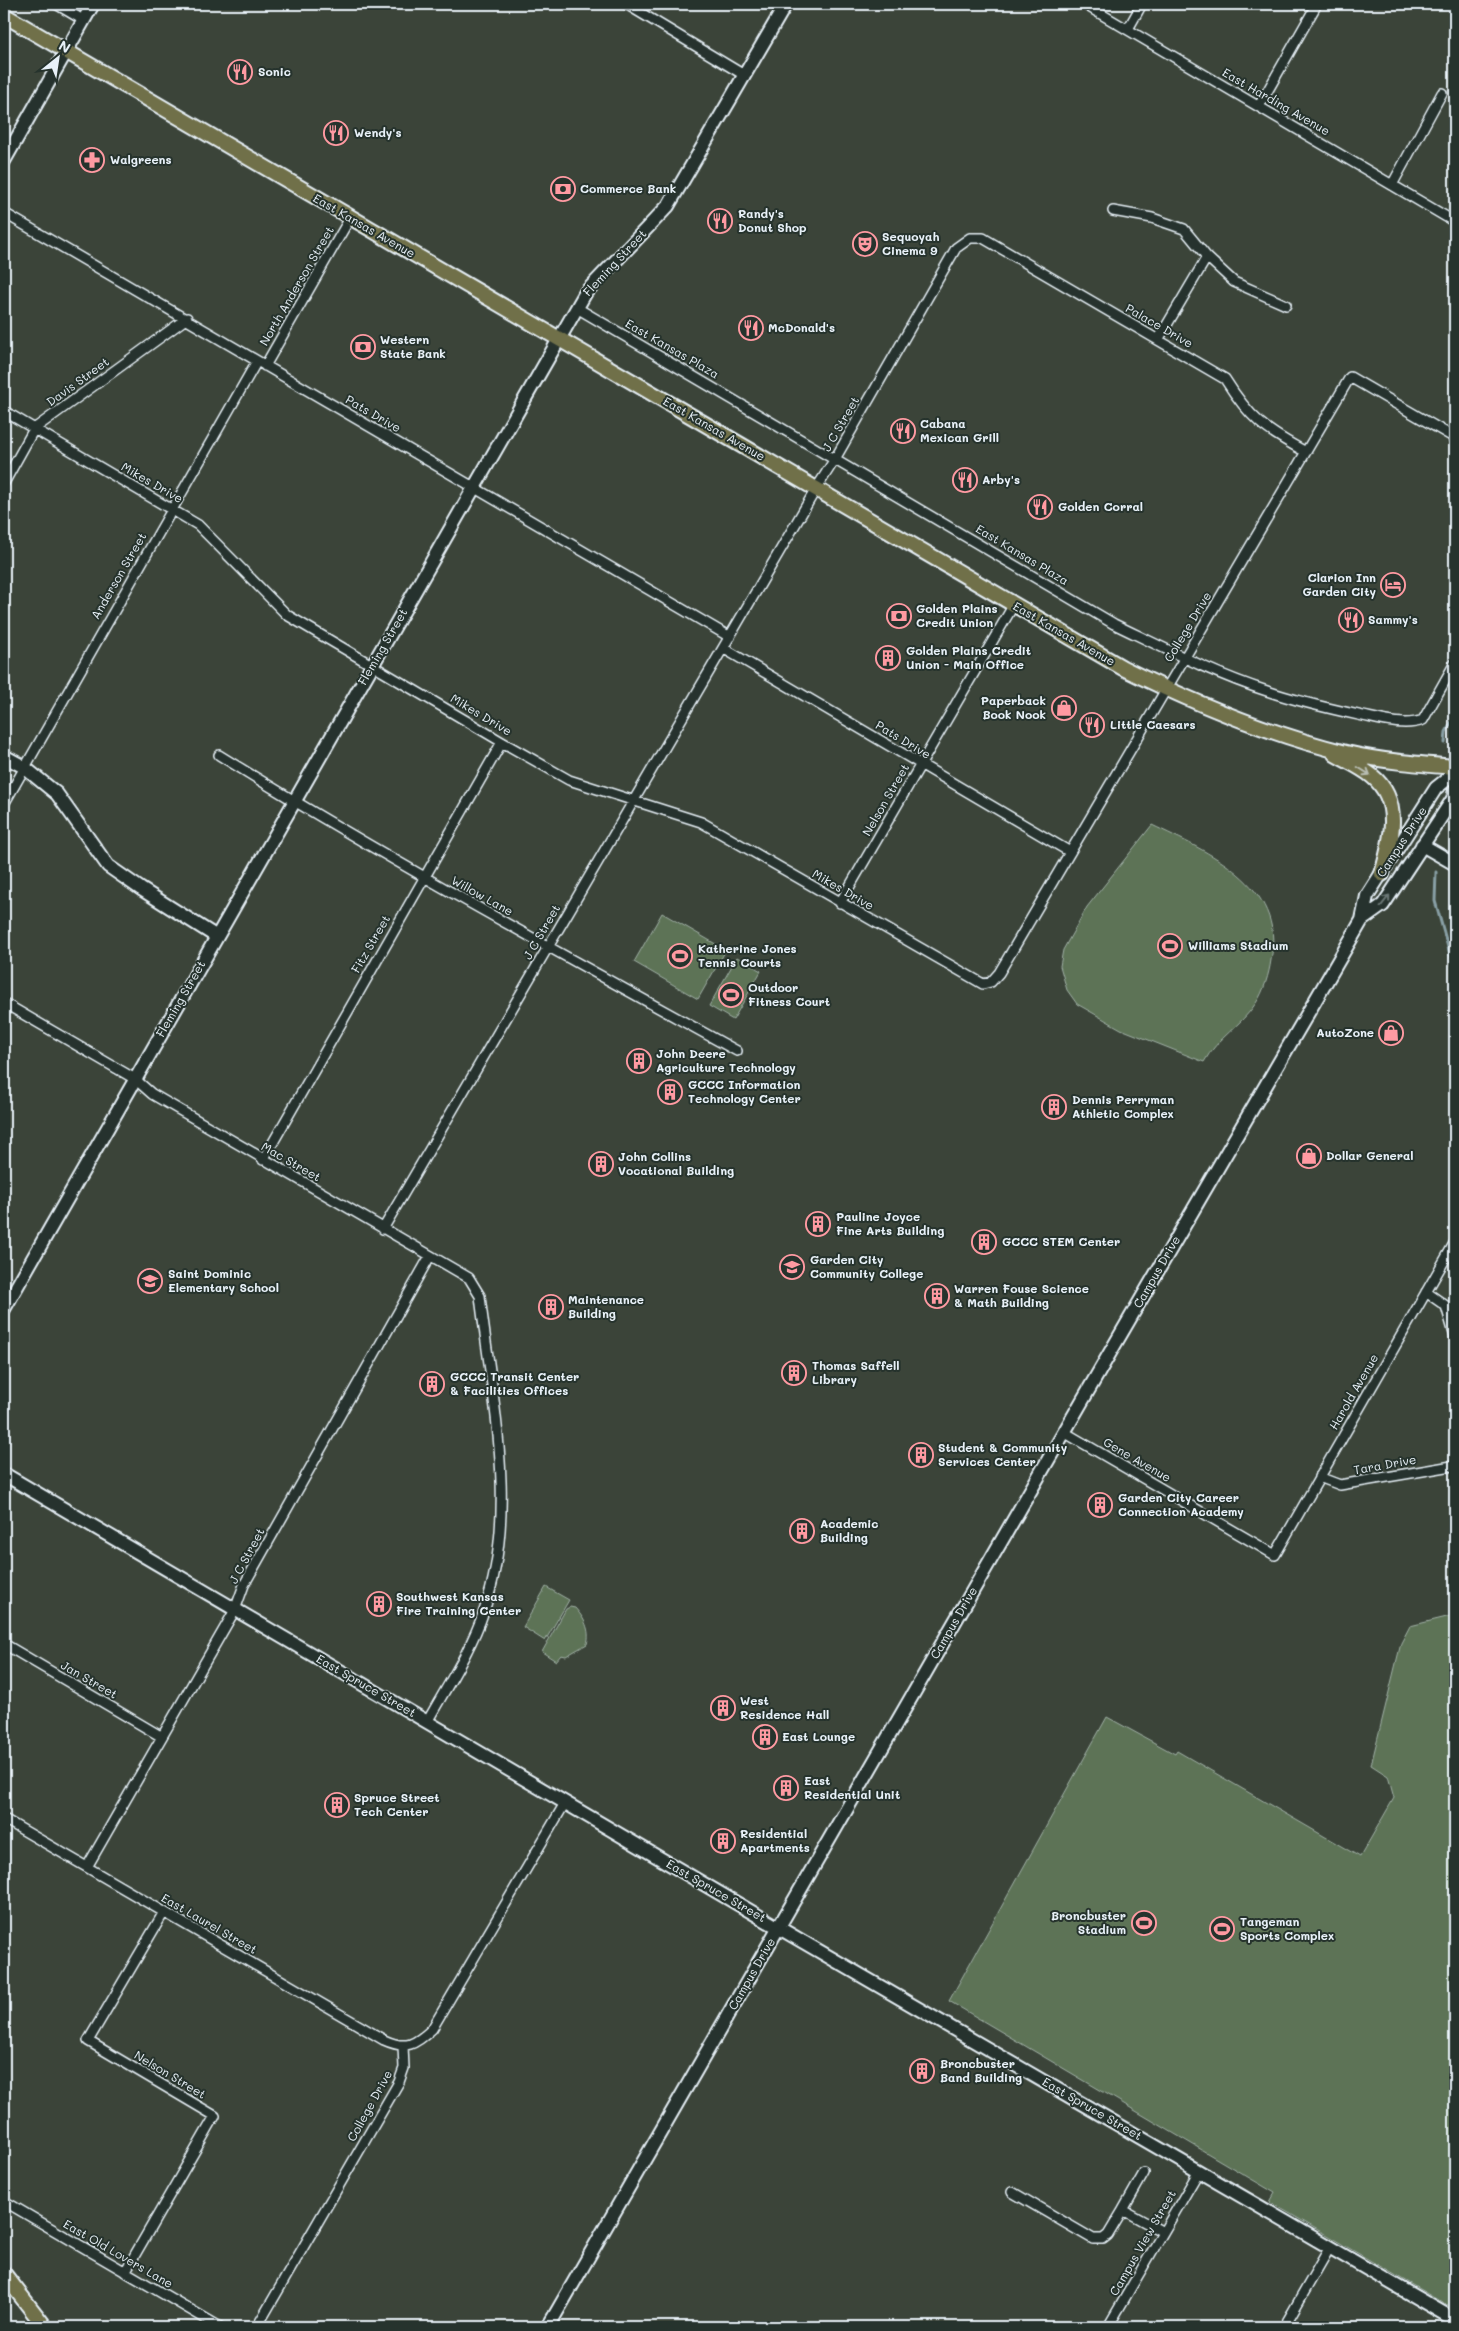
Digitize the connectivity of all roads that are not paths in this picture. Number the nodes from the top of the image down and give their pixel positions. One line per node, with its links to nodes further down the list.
1 (56, 4): 9 (street)
2 (93, 4): 9 (street)
3 (626, 4): 12 (street)
4 (786, 4): 12 (street, Fleming Street)
5 (1084, 4): 10 (street, East Harding Avenue)
6 (1142, 4): 10 (street)
7 (1317, 4): 14 (street)
8 (4, 15): 11 (main road, East Kansas Avenue)
9 (83, 20): 11 (street)
10 (1128, 29): 14 (street, East Harding Avenue)
11 (66, 51): 15 (street); 19 (main road, East Kansas Avenue)
12 (744, 75): 24 (street, Fleming Street)
13 (1442, 93): 16 (street)
14 (1259, 106): 16 (street, East Harding Avenue)
15 (4, 160)
16 (1392, 185): 20 (street, East Harding Avenue)
17 (1113, 211): 22 (street)
18 (4, 213): 25 (street, Pats Drive)
19 (350, 218): 26 (main road, East Kansas Avenue); 28 (street, North Anderson Street)
20 (1455, 222)
21 (984, 238): 27 (street, Palace Drive); 33 (street, J C Street)
22 (1207, 256): 23 (street); 27 (street)
23 (1286, 306)
24 (577, 308): 26 (street, Fleming Street); 33 (street, East Kansas Plaza)
25 (187, 318): 28 (street, Pats Drive); 30 (street, Davis Street)
26 (560, 339): 35 (street, Fleming Street); 36 (main road, East Kansas Avenue)
27 (1158, 340): 32 (street, Palace Drive)
28 (261, 363): 35 (street, Pats Drive); 37 (street, Anderson Street)
29 (4, 411): 30 (street, Mikes Drive)
30 (34, 429): 34 (street, Davis Street); 37 (street, Mikes Drive)
31 (1455, 438): 32 (street, College Drive)
32 (1306, 452): 41 (street, College Drive)
33 (835, 459): 36 (street, J C Street); 41 (street, East Kansas Plaza)
34 (4, 483)
35 (475, 488): 39 (street, Pats Drive); 43 (street, Fleming Street)
36 (816, 489): 38 (main road, East Kansas Avenue); 39 (street, J C Street)
37 (172, 509): 43 (street, Mikes Drive); 50 (street, Anderson Street)
38 (1014, 606): 44 (main road, East Kansas Avenue); 49 (street, Nelson Street)
39 (730, 637): 40 (street, J C Street)
40 (723, 648): 49 (street, Pats Drive); 54 (street, J C Street)
41 (1184, 658): 42 (street, East Kansas Plaza); 44 (street, College Drive)
42 (1455, 663)
43 (373, 665): 45 (street, Mikes Drive); 55 (street, Fleming Street)
44 (1166, 690): 46 (main road, East Kansas Avenue); 58 (street, College Drive)
45 (502, 742): 54 (street, Mikes Drive); 61 (street, Fitz Street)
46 (1322, 746): 51 (main road, East Kansas Avenue); 60 (main road, one-way to 60)
47 (219, 755): 55 (street, Willow Lane)
48 (4, 756): 50 (street)
49 (921, 765): 58 (street, Pats Drive); 62 (street, Nelson Street)
50 (24, 767): 56 (street, Anderson Street); 64 (street)
51 (1455, 767)
52 (1455, 772): 60 (street, Campus Drive)
53 (1455, 790): 57 (street, Campus Drive)
54 (632, 801): 62 (street, Mikes Drive); 65 (street, J C Street)
55 (294, 802): 61 (street, Willow Lane); 64 (street, Fleming Street)
56 (4, 804)
57 (1422, 845): 59 (street); 63 (street, Campus Drive, one-way to 57)
58 (1070, 852): 66 (street, College Drive)
59 (1455, 864)
60 (1382, 874): 63 (street, Campus Drive)
61 (424, 877): 65 (street, Willow Lane); 70 (street, Fitz Street)
62 (840, 903): 66 (street, Mikes Drive)
63 (1362, 920): 77 (street, Campus Drive)
64 (217, 937): 69 (street, Fleming Street)
65 (548, 947): 68 (street, Willow Lane); 71 (street, J C Street)
66 (979, 984)
67 (4, 1003): 69 (street, Mac Street)
68 (737, 1052)
69 (135, 1079): 70 (street, Mac Street); 75 (street, Fleming Street)
70 (263, 1160): 71 (street, Mac Street)
71 (382, 1229): 73 (street, Mac Street)
72 (1455, 1242): 74 (street, Harold Avenue)
73 (430, 1256): 82 (street, J C Street); 84 (street, Mac Street)
74 (1426, 1292): 76 (street); 80 (street, Harold Avenue)
75 (4, 1308)
76 (1455, 1337)
77 (1064, 1432): 81 (street, Gene Avenue); 90 (street, Campus Drive)
78 (1455, 1462): 80 (street, Tara Drive)
79 (4, 1474): 82 (street, East Spruce Street)
80 (1319, 1477): 81 (street, Harold Avenue)
81 (1275, 1555)
82 (236, 1610): 84 (street, East Spruce Street); 85 (street, J C Street)
83 (4, 1644): 85 (street, Jan Street)
84 (427, 1722): 86 (street, East Spruce Street)
85 (162, 1737): 88 (street, J C Street)
86 (565, 1803): 90 (street, East Spruce Street); 91 (street)
87 (4, 1819): 88 (street, East Laurel Street)
88 (87, 1867): 89 (street, East Laurel Street)
89 (164, 1912): 91 (street, East Laurel Street); 99 (street, Nelson Street)
90 (778, 1927): 92 (street, East Spruce Street); 105 (street, Campus Drive)
91 (403, 2046): 104 (street, College Drive)
92 (1199, 2171): 97 (street, Campus View Street); 98 (street, East Spruce Street)
93 (1144, 2173): 96 (street)
94 (1012, 2192): 96 (street)
95 (5, 2205): 99 (street, East Old Lovers Lane)
96 (1123, 2210): 97 (street)
97 (1163, 2232): 106 (street, Campus View Street)
98 (1330, 2247): 101 (street, East Spruce Street); 107 (street)
99 (125, 2272): 103 (street, East Old Lovers Lane)
100 (4, 2274): 102 (main road)
101 (1455, 2320)
102 (45, 2327)
103 (220, 2327)
104 (257, 2327)
105 (548, 2327)
106 (1108, 2327)
107 (1284, 2327)

